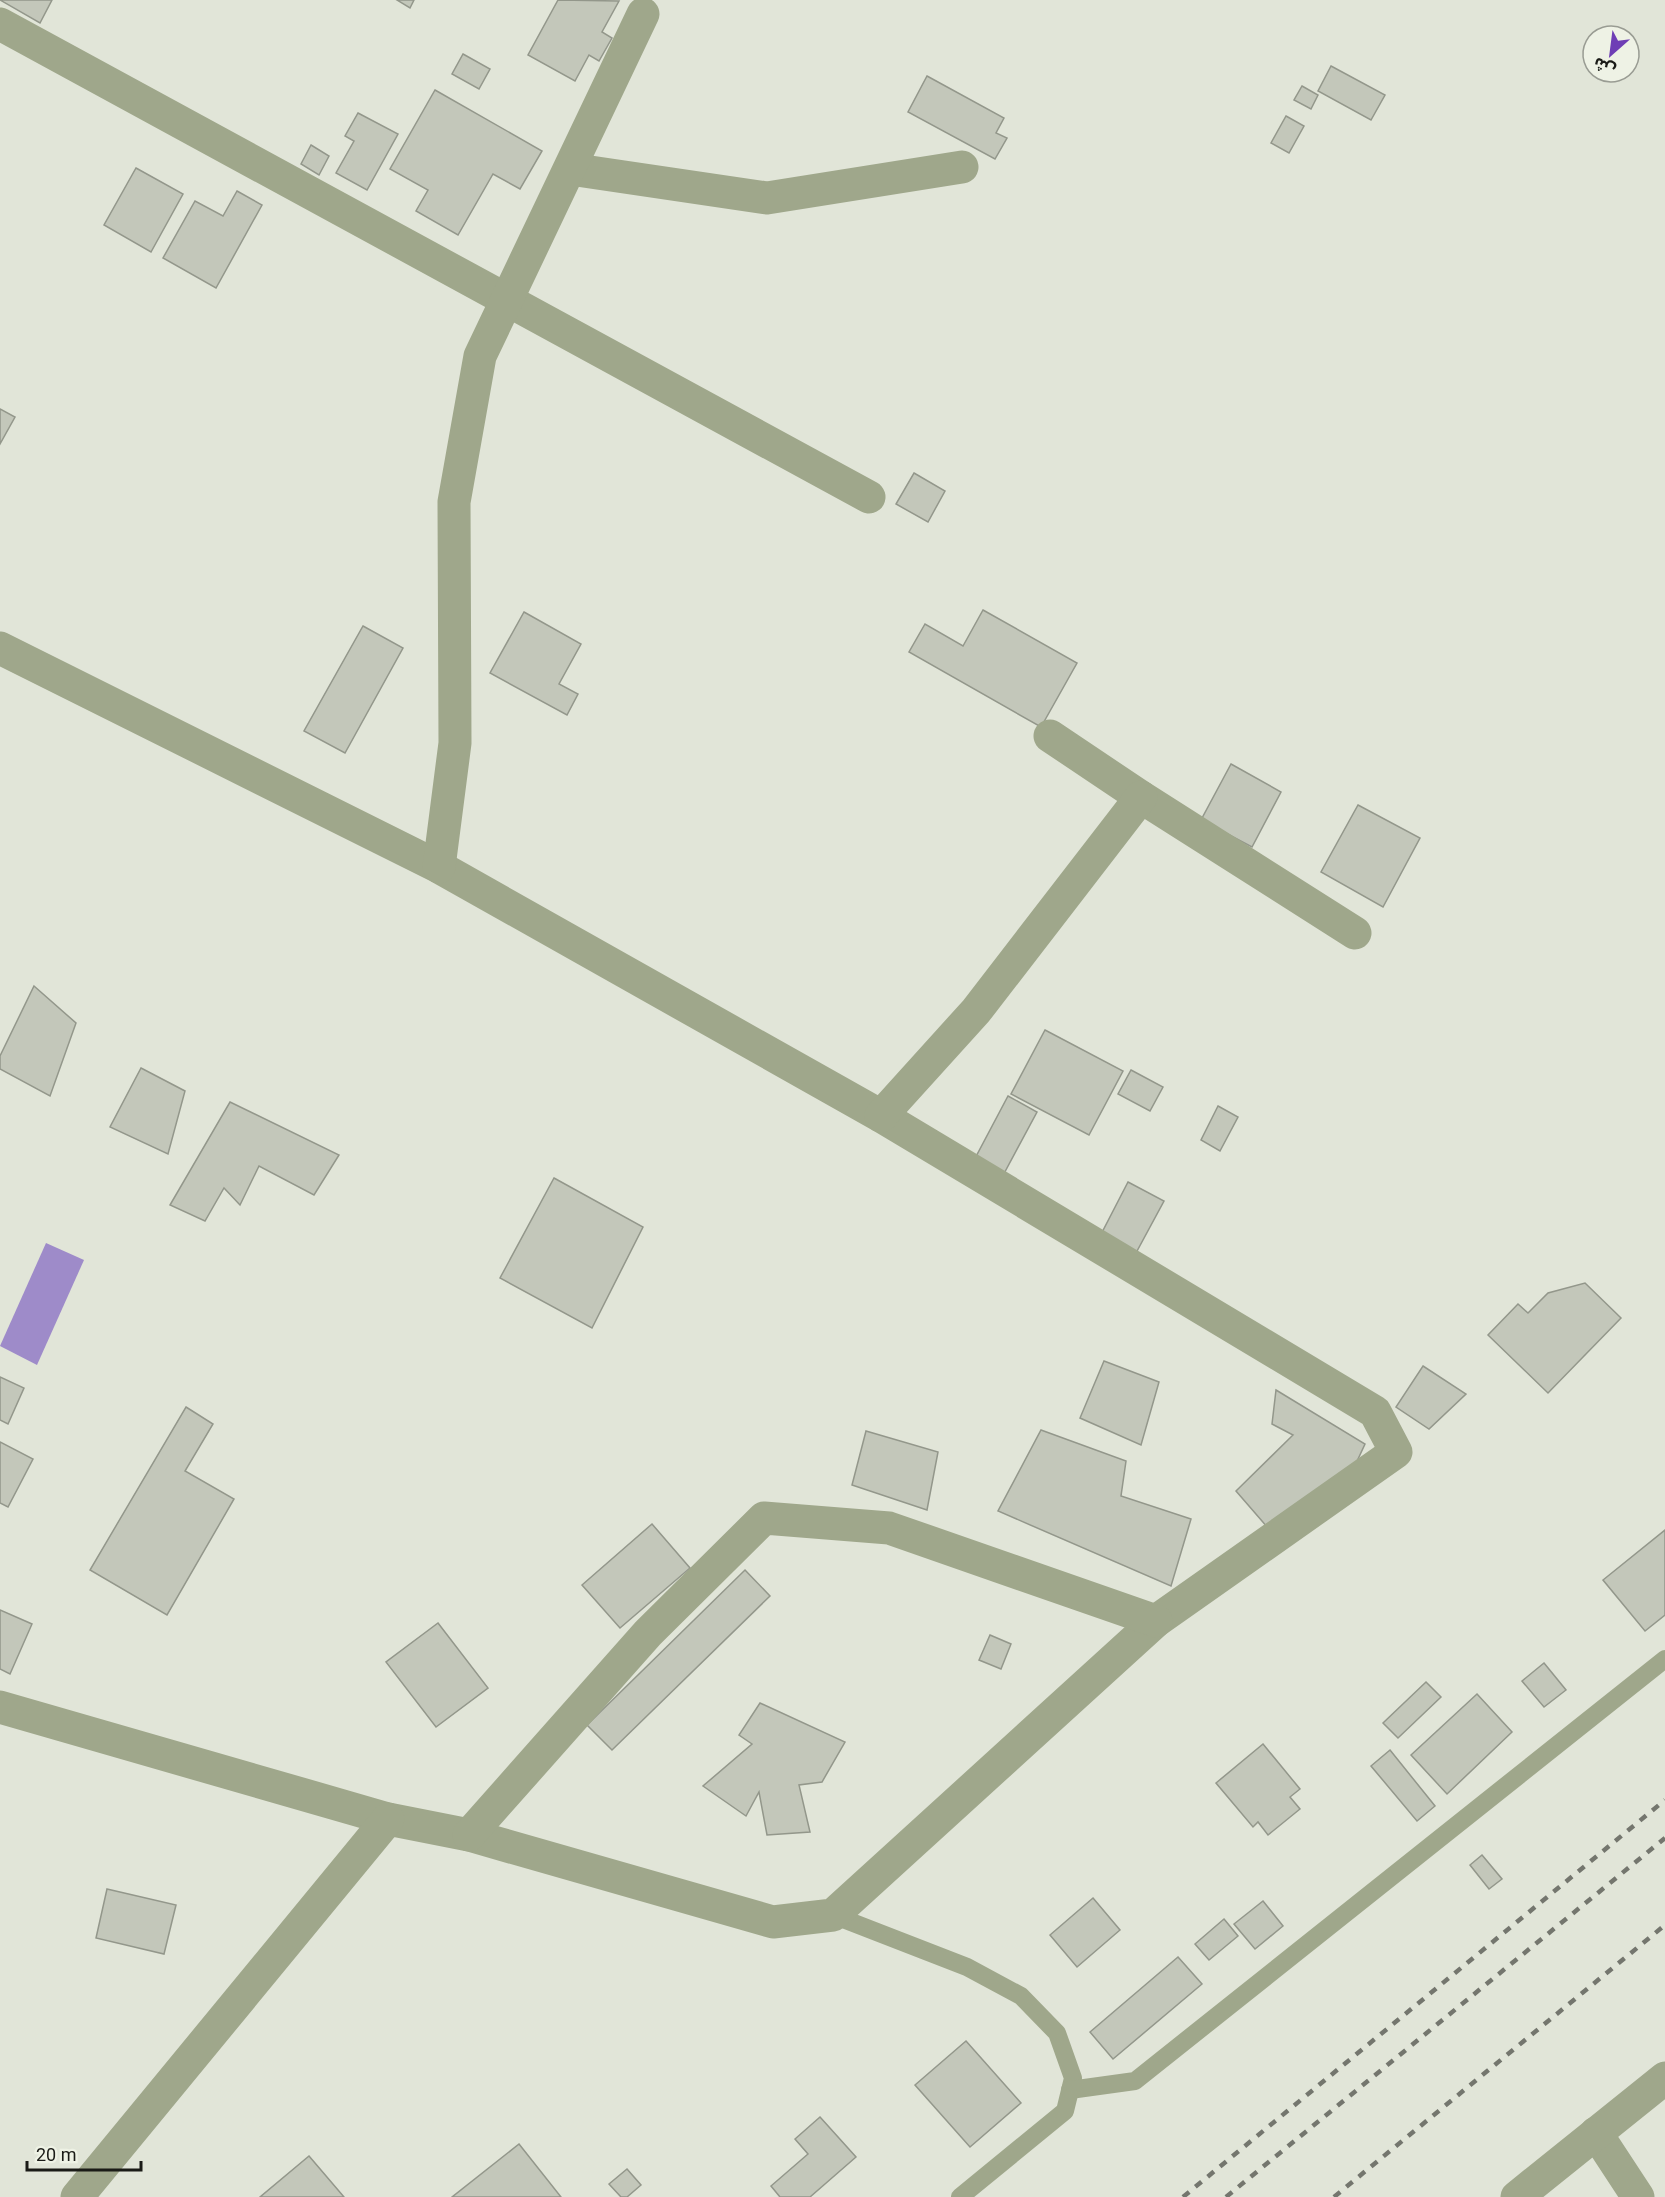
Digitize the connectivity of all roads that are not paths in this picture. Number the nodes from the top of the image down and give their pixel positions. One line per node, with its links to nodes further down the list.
1 (643, 14): 4 (street)
2 (0, 24): 5 (street)
3 (962, 167): 4 (street)
4 (570, 169): 5 (street)
5 (507, 300): 6 (street); 10 (street)
6 (869, 497)
7 (0, 648): 10 (street)
8 (1050, 736): 9 (street)
9 (1141, 797): 11 (street); 12 (street)
10 (439, 867): 12 (street)
11 (1354, 933)
12 (881, 1116): 13 (street)
13 (1156, 1621): 17 (street); 18 (street)
14 (1665, 1659): 20 (lane)
15 (0, 1707): 16 (street)
16 (388, 1819): 17 (street); 22 (street)
17 (469, 1835): 18 (street)
18 (833, 1915): 20 (lane)
19 (1665, 2078): 21 (street)
20 (1070, 2091): 23 (lane)
21 (1596, 2133): 24 (street); 25 (street)
22 (77, 2197)
23 (960, 2197)
24 (1517, 2197)
25 (1638, 2197)

